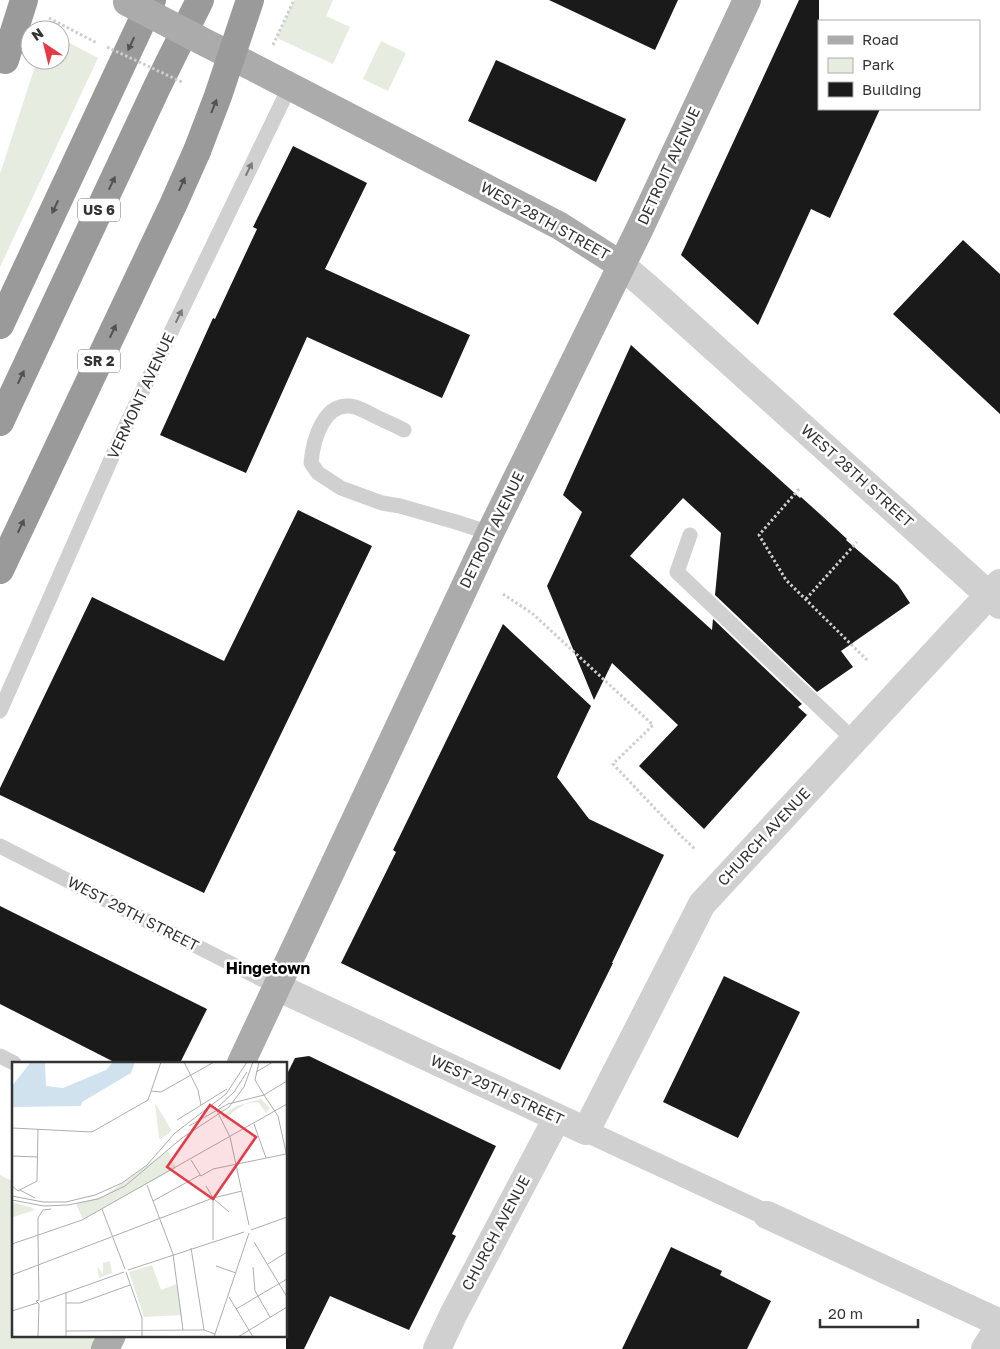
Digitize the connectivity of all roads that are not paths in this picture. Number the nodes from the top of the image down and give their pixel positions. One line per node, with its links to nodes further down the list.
1 (24, 0): 6 (highway, bridge)
2 (200, 0): 10 (highway, US 6, one-way to 2)
3 (250, 0): 14 (highway, SR 2, one-way to 3, bridge)
4 (748, 0): 8 (main road, DETROIT AVENUE)
5 (134, 1): 7 (main road, WEST 28TH STREET, bridge); 9 (highway, US 6, one-way to 9)
6 (2, 67)
7 (290, 86): 8 (main road, WEST 28TH STREET); 16 (lane, VERMONT AVENUE, one-way to 7)
8 (621, 265): 12 (main road, DETROIT AVENUE); 15 (street, WEST 28TH STREET)
9 (0, 325)
10 (0, 422)
11 (404, 430): 12 (lane)
12 (490, 533): 19 (main road, DETROIT AVENUE)
13 (690, 535): 17 (lane)
14 (0, 570)
15 (996, 594): 17 (street, CHURCH AVENUE)
16 (0, 711)
17 (854, 740): 24 (street, CHURCH AVENUE)
18 (0, 846): 19 (lane, WEST 29TH STREET)
19 (277, 988): 22 (main road, DETROIT AVENUE); 23 (street, WEST 29TH STREET)
20 (0, 1056): 21 (lane)
21 (12, 1062)
22 (241, 1062)
23 (557, 1118): 24 (street, WEST 29TH STREET); 29 (street, CHURCH AVENUE)
24 (586, 1131): 25 (street, WEST 29TH STREET)
25 (767, 1215): 26 (street, WEST 29TH STREET)
26 (1000, 1324): 30 (street)
27 (112, 1336): 28 (main road)
28 (105, 1349)
29 (437, 1349)
30 (985, 1349)

